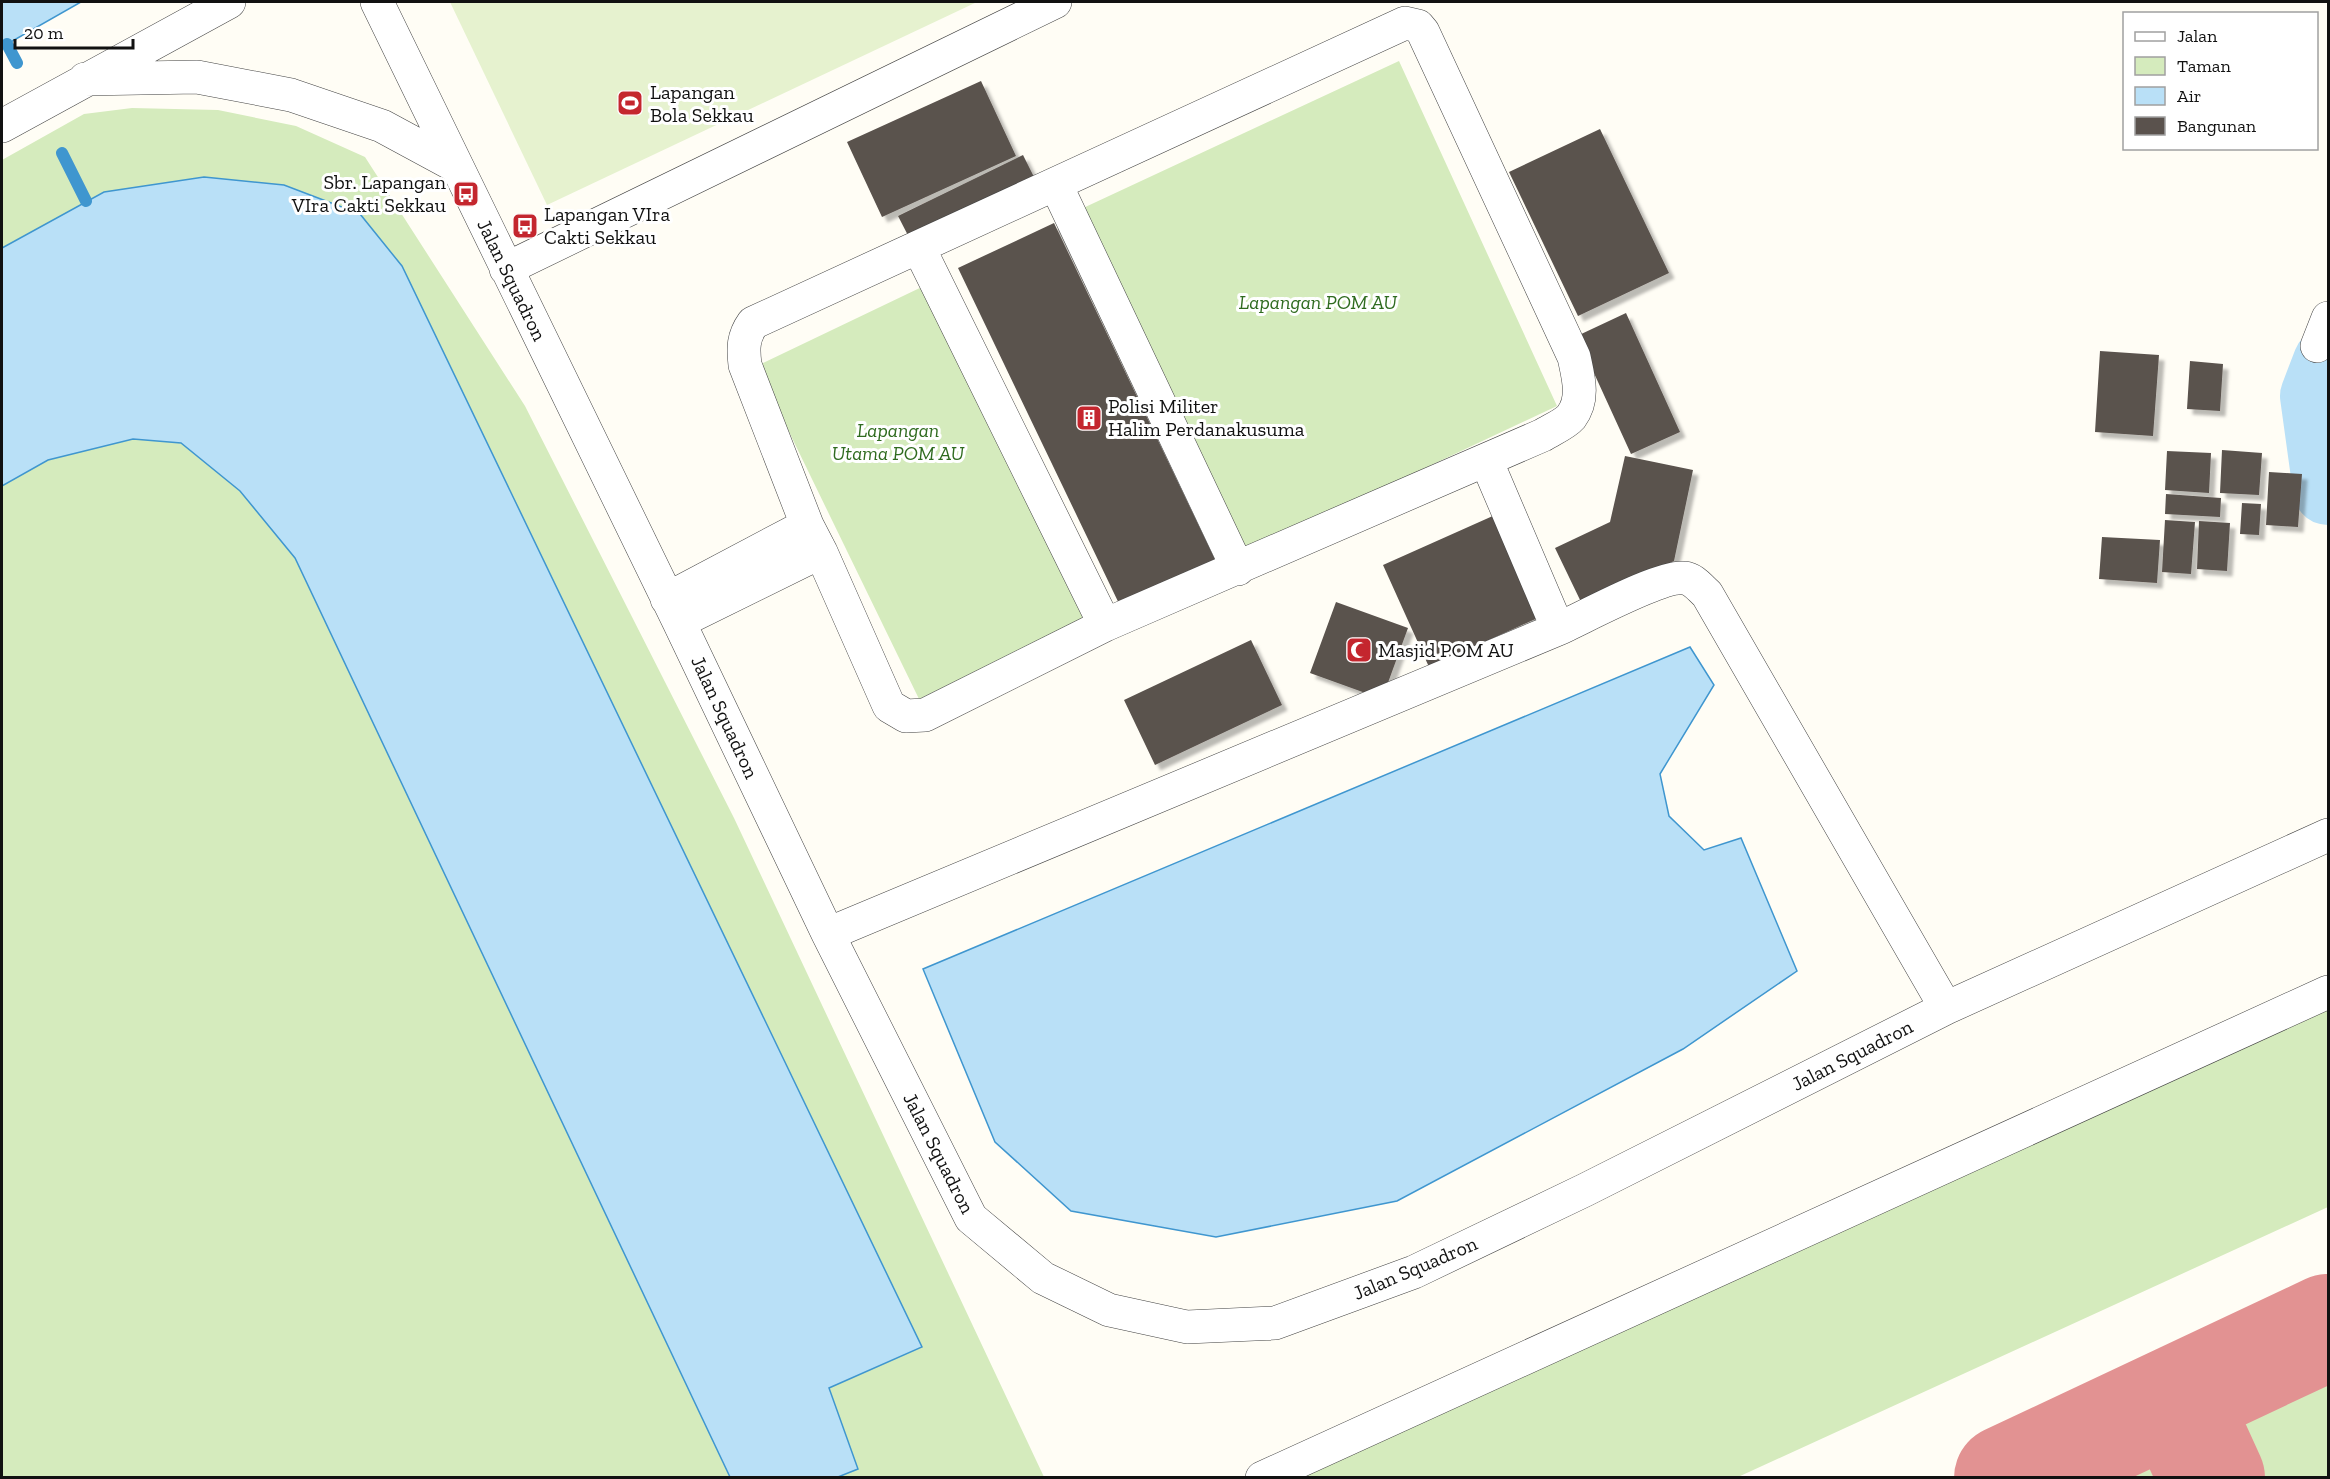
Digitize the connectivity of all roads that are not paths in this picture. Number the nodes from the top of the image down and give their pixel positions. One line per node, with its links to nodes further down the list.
1 (229, 2): 4 (lane)
2 (377, 2): 6 (lane, Jalan Squadron)
3 (1055, 2): 9 (lane)
4 (86, 79): 5 (lane); 6 (lane)
5 (2, 126)
6 (456, 166): 9 (lane, Jalan Squadron)
7 (1056, 185): 8 (lane); 10 (lane); 12 (lane)
8 (919, 248): 11 (lane); 14 (lane)
9 (506, 269): 13 (lane, Jalan Squadron)
10 (1485, 460): 12 (lane); 15 (lane)
11 (814, 539): 13 (lane); 14 (lane)
12 (1238, 569): 14 (lane)
13 (673, 611): 17 (lane, Jalan Squadron)
14 (1105, 625)
15 (1558, 629): 17 (lane); 19 (lane)
16 (2328, 835): 19 (lane, Jalan Squadron)
17 (828, 934): 19 (lane, Jalan Squadron)
18 (2328, 992): 20 (lane)
19 (1946, 1008)
20 (1263, 1478)

